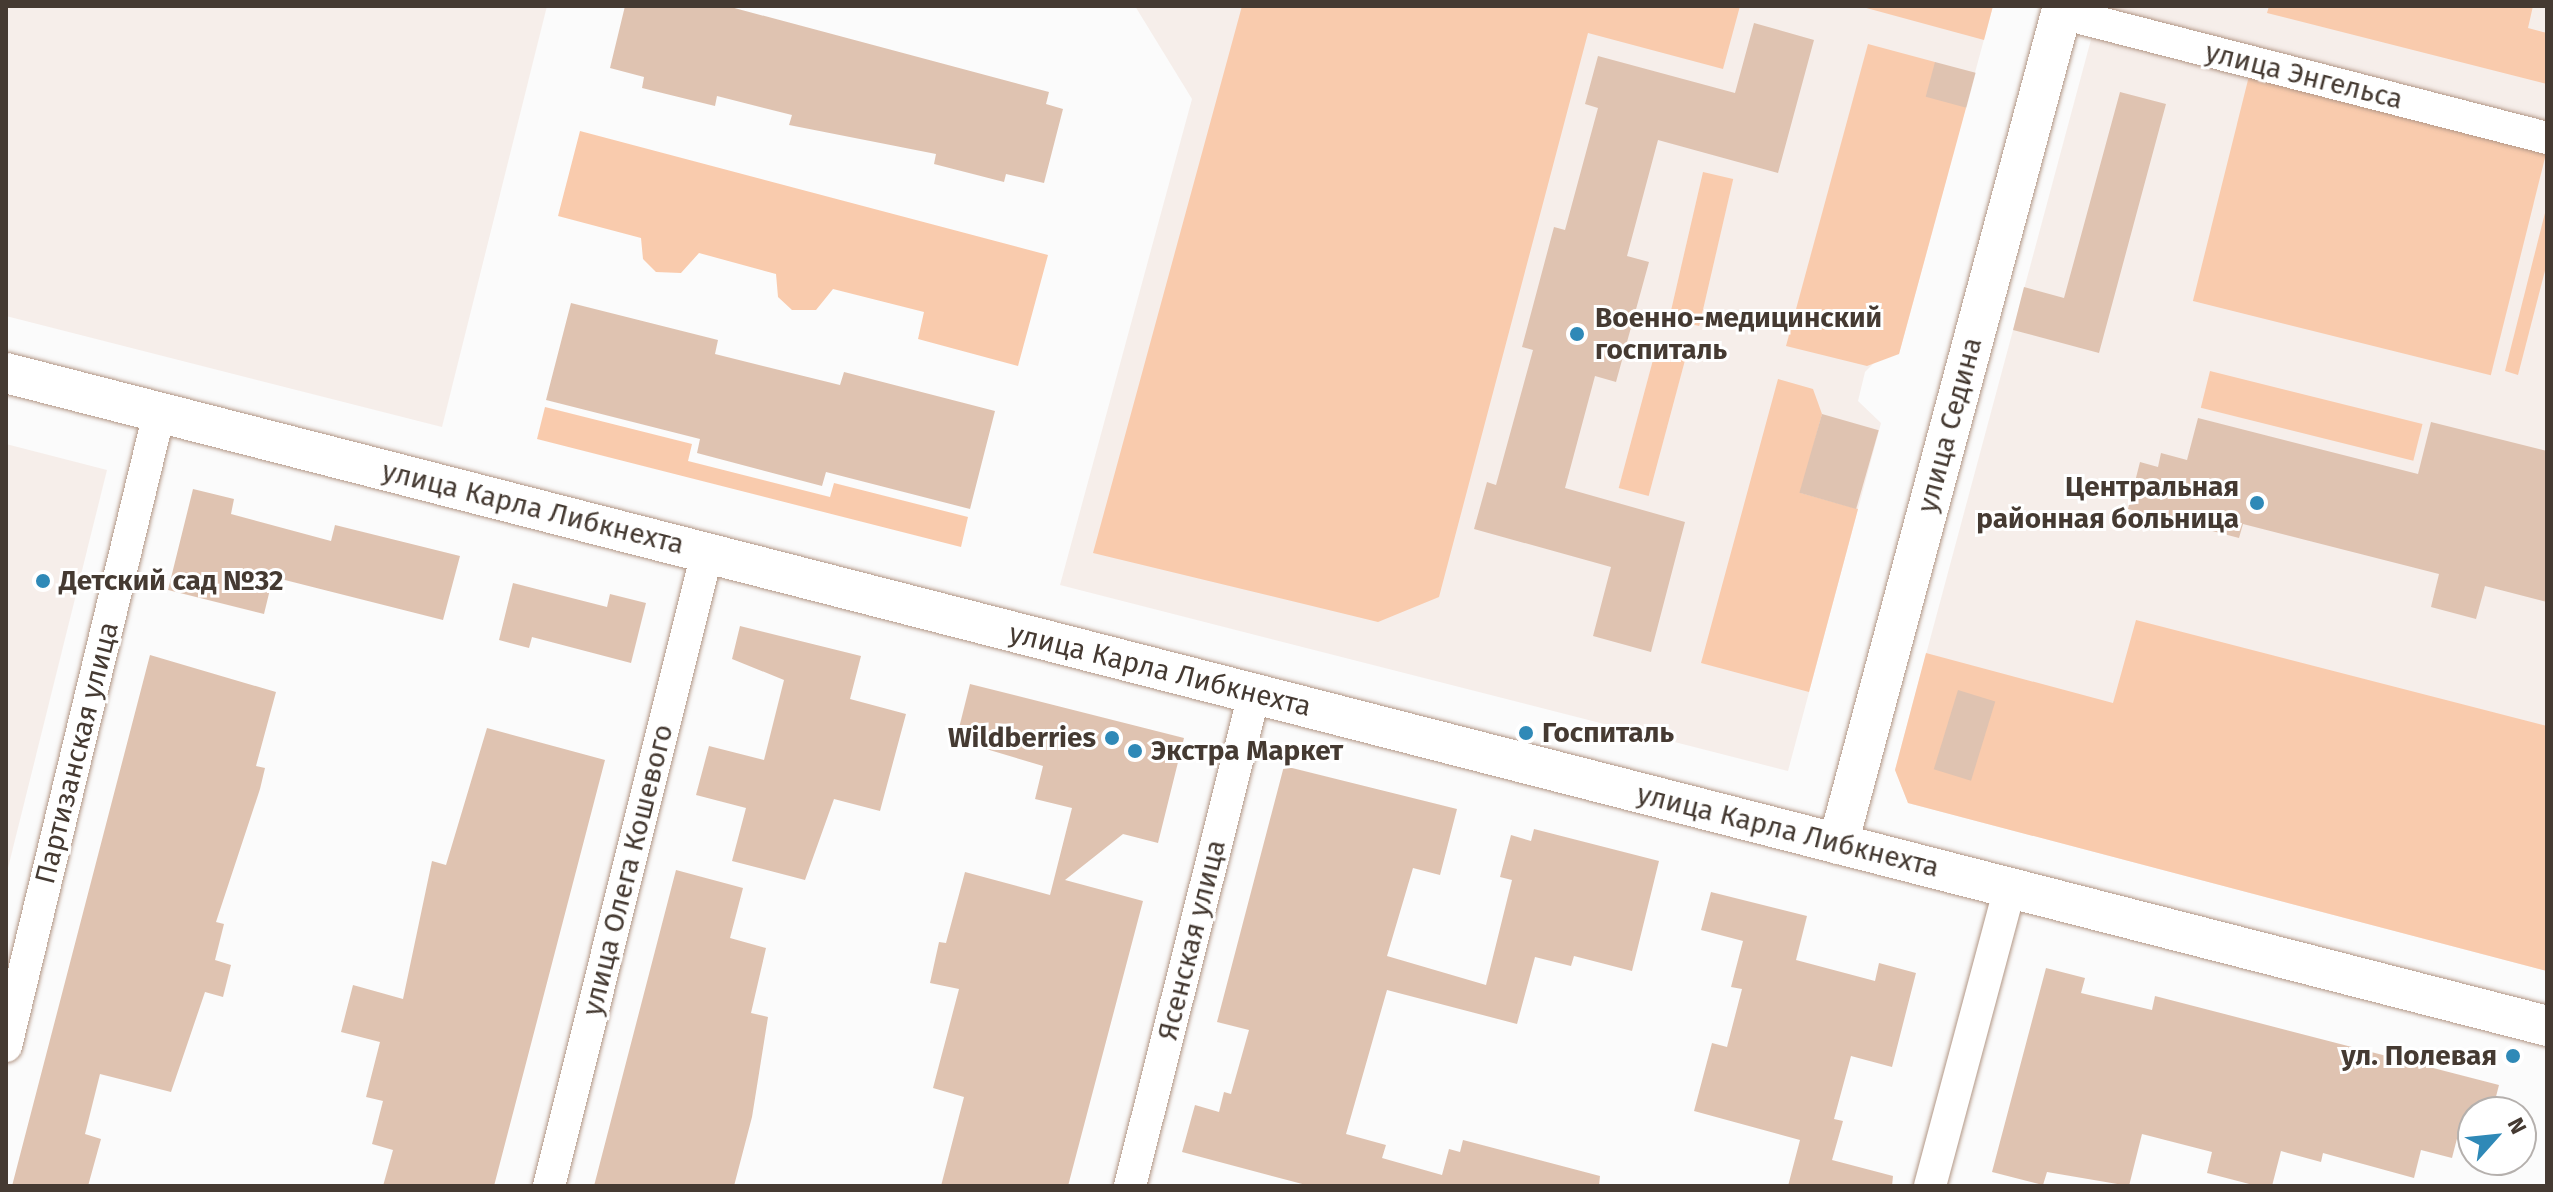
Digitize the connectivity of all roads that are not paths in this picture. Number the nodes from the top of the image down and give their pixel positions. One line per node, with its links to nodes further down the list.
1 (2062, 10): 2 (street, улица Энгельса); 7 (street, улица Седина)
2 (2547, 138)
3 (6, 373): 4 (street, улица Карла Либкнехта)
4 (159, 413): 5 (street, улица Карла Либкнехта); 10 (street, Партизанская улица)
5 (707, 553): 6 (street, улица Карла Либкнехта); 12 (street, улица Олега Кошевого)
6 (1254, 694): 7 (street, улица Карла Либкнехта); 11 (street, Ясенская улица)
7 (1838, 844): 8 (street, улица Карла Либкнехта)
8 (2010, 888): 9 (street, улица Карла Либкнехта); 13 (street)
9 (2547, 1026)
10 (6, 1046)
11 (1133, 1185)
12 (549, 1186)
13 (1930, 1186)

